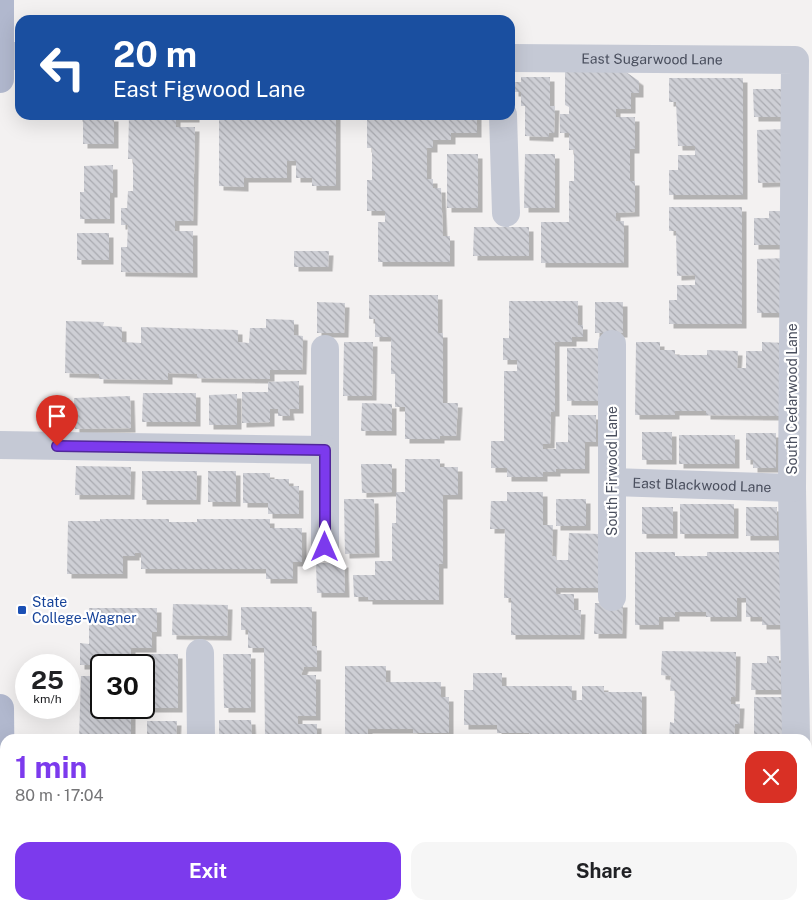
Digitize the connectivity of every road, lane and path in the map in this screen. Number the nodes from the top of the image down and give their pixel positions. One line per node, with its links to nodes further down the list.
1 (0, 0): 2 (main road)
2 (0, 56): 3 (street); 6 (main road)
3 (15, 56)
4 (515, 58): 5 (street, East Sugarwood Lane)
5 (795, 60): 14 (street, South Cedarwood Lane)
6 (0, 79)
7 (503, 120): 8 (street)
8 (506, 214)
9 (612, 344): 13 (street, South Firwood Lane)
10 (325, 349): 12 (street)
11 (0, 445): 12 (street)
12 (325, 450): 15 (street)
13 (612, 482): 14 (street, East Blackwood Lane); 16 (street, South Firwood Lane)
14 (792, 488): 21 (street, South Cedarwood Lane)
15 (325, 547)
16 (612, 597)
17 (200, 653): 20 (street)
18 (0, 708): 19 (main road)
19 (0, 734)
20 (201, 734)
21 (796, 734)

